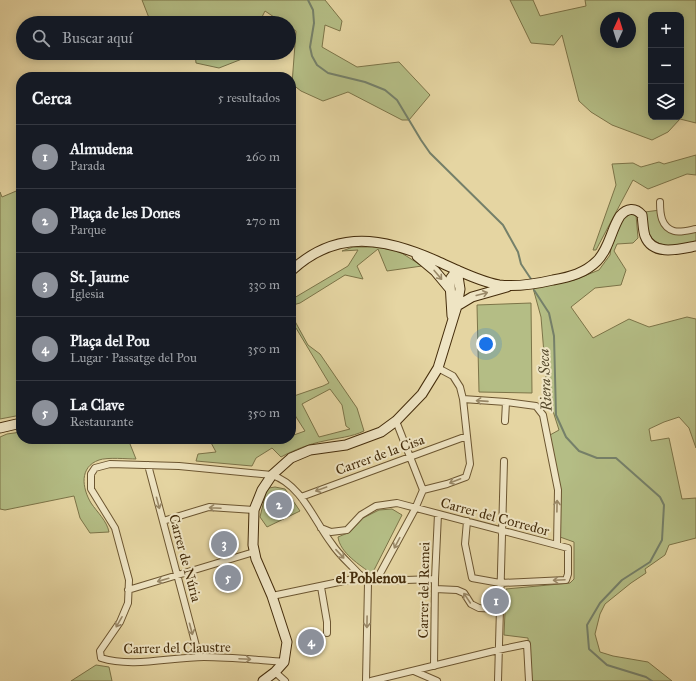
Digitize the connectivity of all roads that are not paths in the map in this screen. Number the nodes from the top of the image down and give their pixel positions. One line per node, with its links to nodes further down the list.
1 (660, 202): 2 (street)
2 (695, 228)
3 (696, 246): 7 (street)
4 (402, 247): 5 (street); 6 (street); 8 (street, one-way to 8)
5 (296, 266)
6 (457, 270): 7 (street); 8 (street); 9 (street)
7 (510, 286): 9 (street, one-way to 7)
8 (450, 289): 10 (street)
9 (457, 306): 10 (street)
10 (452, 319): 11 (street)
11 (438, 368): 12 (street); 14 (street)
12 (463, 399): 13 (street, one-way to 12); 18 (street)
13 (506, 402): 15 (street); 32 (street, one-way to 13)
14 (396, 421): 19 (street); 22 (street)
15 (505, 421)
16 (16, 424): 17 (street)
17 (0, 428)
18 (467, 436): 19 (street, Carrer de la Cisa); 23 (street, one-way to 23)
19 (411, 457): 23 (street); 24 (street, Carrer de la Cisa, one-way to 24)
20 (504, 461): 31 (street)
21 (148, 465): 22 (street); 28 (street, Carrer de Núria, one-way to 28); 40 (street)
22 (272, 475): 24 (street); 26 (street)
23 (423, 490): 25 (street)
24 (301, 497): 30 (street)
25 (416, 509): 27 (street, Carrer del Corredor); 30 (street, Carrer del Corredor); 36 (street, one-way to 36)
26 (254, 510): 28 (street, one-way to 28); 33 (street)
27 (438, 514): 29 (street, Carrer del Corredor); 36 (street, Carrer del Remei)
28 (162, 521): 34 (street, Carrer de Núria)
29 (467, 521): 31 (street, Carrer del Corredor); 37 (street)
30 (321, 528): 35 (street, one-way to 35)
31 (502, 530): 32 (street, Carrer del Corredor); 37 (street)
32 (557, 545): 37 (street, Carrer del Corredor, one-way to 37)
33 (254, 552): 34 (street); 41 (street)
34 (177, 576): 40 (street, one-way to 40); 45 (street, Carrer de Núria, one-way to 45)
35 (363, 577): 38 (street); 52 (street, one-way to 52)
36 (435, 579): 39 (street, Carrer del Remei)
37 (500, 583): 42 (street)
38 (321, 587): 41 (street); 43 (street)
39 (435, 589): 42 (street, one-way to 39); 47 (street, Carrer del Remei)
40 (128, 590): 45 (street, Carrer del Claustre, one-way to 45)
41 (272, 596): 46 (street)
42 (500, 609): 44 (street)
43 (327, 633)
44 (498, 650): 47 (street); 55 (street); 56 (street)
45 (199, 657): 46 (street, Carrer del Claustre, one-way to 46)
46 (284, 662): 49 (street)
47 (434, 666): 48 (street)
48 (414, 671): 53 (street); 54 (street)
49 (275, 672): 50 (street); 51 (street)
50 (263, 681)
51 (285, 681)
52 (366, 681)
53 (371, 681)
54 (437, 681)
55 (498, 681)
56 (529, 681)

